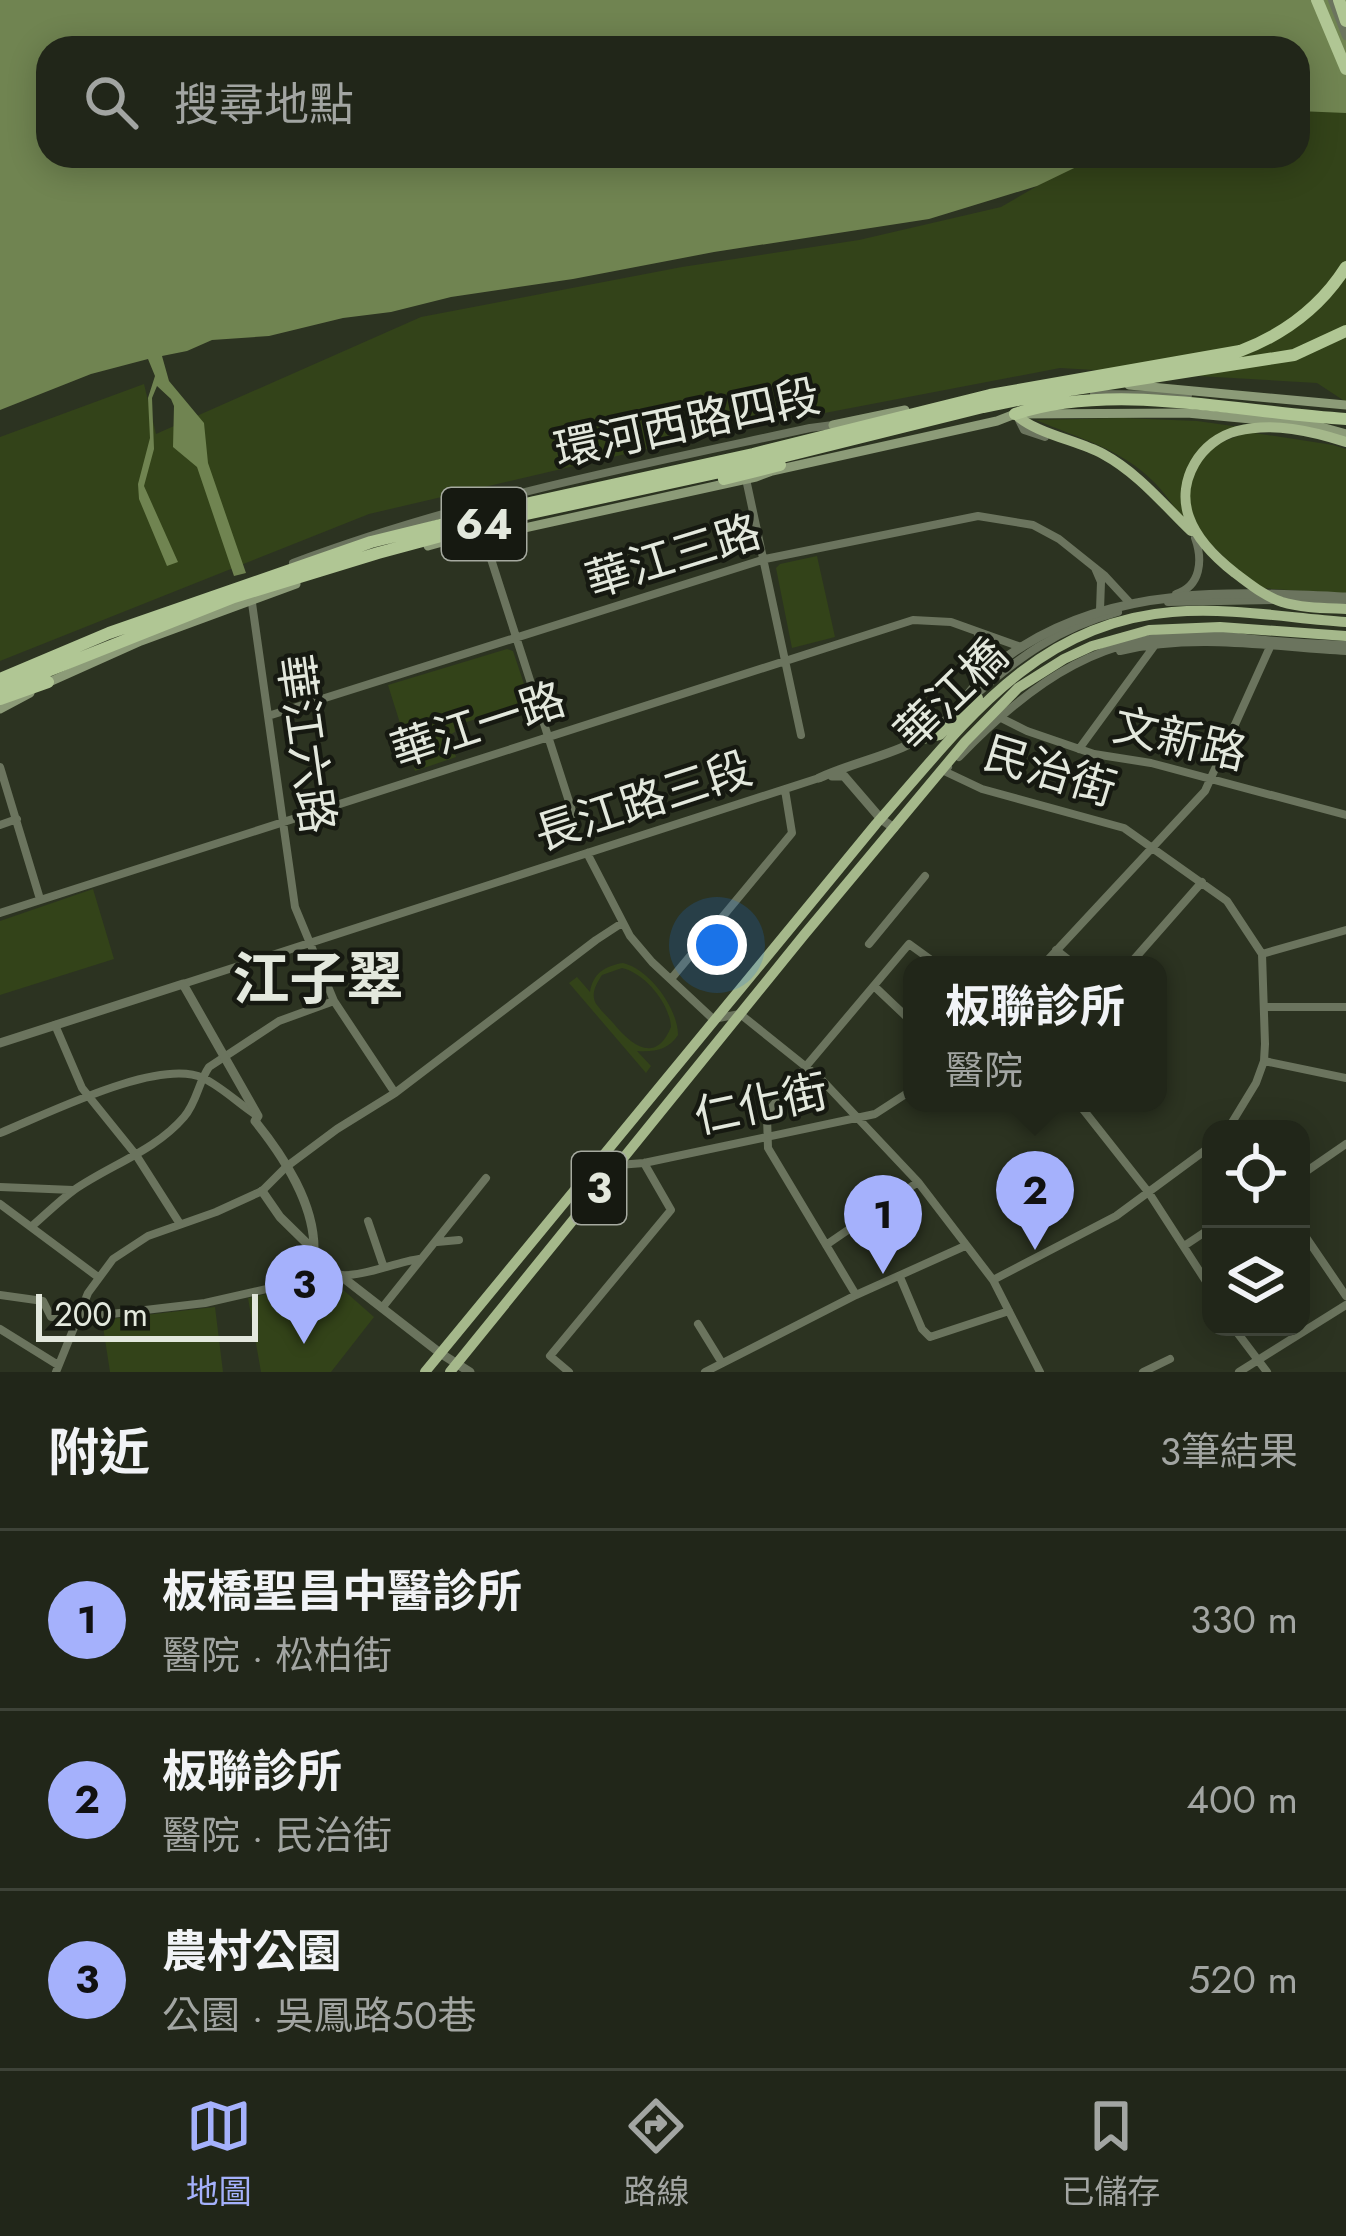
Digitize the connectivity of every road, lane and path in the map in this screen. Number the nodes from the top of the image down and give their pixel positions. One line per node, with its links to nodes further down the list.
1 (1336, 5): 2 (street); 3 (highway); 4 (highway)
2 (1346, 36)
3 (1346, 48)
4 (1346, 69)
5 (1346, 267): 7 (highway, 64)
6 (1346, 331): 7 (highway, 64)
7 (1098, 394): 8 (main road, 環河西路四段); 9 (highway, 64); 10 (highway); 10 (main road, 環河西路四段); 11 (highway); 18 (highway, 64)
8 (1011, 399): 11 (main road); 12 (main road, 環河西路四段); 22 (main road, 環河西路四段)
9 (983, 407): 16 (highway); 44 (highway, 64)
10 (1346, 413)
11 (1015, 414): 13 (main road, 環河西路四段); 14 (main road, 環河西路四段); 17 (street); 19 (main road)
12 (833, 425): 18 (highway); 22 (street, 環河西路四段)
13 (1346, 438): 19 (main road)
14 (772, 471): 15 (main road, 環河西路四段); 16 (main road, 環河西路四段)
15 (746, 479): 16 (main road, 環河西路四段); 20 (street)
16 (484, 531): 25 (main road, 環河西路四段); 34 (street)
17 (1197, 540): 23 (street); 24 (street)
18 (371, 542): 44 (highway, 64)
19 (1214, 555): 27 (main road)
20 (765, 560): 21 (street, 華江三路); 34 (street, 華江三路); 40 (street)
21 (1094, 567): 26 (street, 華江三路); 29 (street)
22 (247, 584): 25 (street, 華江六路); 33 (main road, 環河西路四段)
23 (1274, 594): 24 (street, 長江路三段); 27 (street, 長江路三段)
24 (1167, 598): 26 (street, 長江路三段)
25 (252, 599): 39 (main road, 環河西路四段); 46 (street, 華江六路)
26 (1129, 602): 29 (street, 長江路三段)
27 (1346, 603): 28 (street)
28 (1222, 606): 30 (main road, 華江橋 / 3); 31 (main road, 華江橋 / 3); 47 (street)
29 (1100, 610): 37 (street, 長江路三段)
30 (1346, 622)
31 (1102, 627): 51 (main road); 63 (main road, 華江橋 / 3)
32 (977, 633): 37 (street, 華江一路); 40 (street, 華江一路); 42 (street)
33 (88, 638): 41 (main road, 環河西路四段); 44 (street, 環河西路四段)
34 (518, 639): 46 (street, 華江三路); 50 (street)
35 (1156, 644): 38 (street); 48 (street); 52 (street)
36 (1346, 644): 38 (street); 55 (main road, 3)
37 (1021, 647): 42 (street, 長江路三段)
38 (1270, 647): 57 (street)
39 (111, 653): 41 (main road, 環河西路四段); 43 (main road, 環河西路四段)
40 (785, 661): 49 (street); 50 (street, 華江一路)
41 (46, 666): 44 (main road, 環河西路四段)
42 (998, 666): 47 (street, 長江路三段)
43 (48, 682): 44 (highway); 45 (main road, 環河西路四段)
44 (0, 687)
45 (0, 709)
46 (268, 716): 64 (street, 華江六路)
47 (950, 716): 51 (street, 長江路三段)
48 (1003, 719): 52 (street, 文新路); 55 (street)
49 (801, 735)
50 (548, 738): 61 (street); 64 (street, 華江一路)
51 (919, 740): 53 (street, 長江路三段)
52 (1079, 749): 57 (street, 文新路)
53 (886, 754): 56 (street, 長江路三段); 58 (street)
54 (0, 767): 62 (street)
55 (941, 773): 66 (main road, 3); 67 (street, 民治街)
56 (819, 778): 58 (street); 59 (street, 長江路三段)
57 (1210, 779): 60 (street, 文新路); 67 (street)
58 (857, 788): 63 (street)
59 (785, 790): 68 (street, 長江路三段); 83 (street)
60 (1346, 815)
61 (574, 817)
62 (17, 819): 65 (street); 71 (street)
63 (881, 819): 66 (street); 91 (main road, 3)
64 (284, 821): 71 (street, 華江一路); 75 (street, 華江六路)
65 (0, 825)
66 (894, 827): 90 (main road, 3)
67 (1153, 847): 70 (street, 民治街); 77 (street)
68 (587, 853): 73 (street); 75 (street, 長江路三段)
69 (925, 876): 76 (street)
70 (1202, 882): 78 (street, 民治街); 82 (street)
71 (40, 899): 72 (street, 華江一路)
72 (0, 913)
73 (622, 923): 83 (street); 99 (street)
74 (1346, 931): 78 (street)
75 (310, 943): 84 (street, 長江路三段); 86 (street, 華江六路)
76 (869, 944)
77 (1056, 950): 80 (street); 81 (street)
78 (1262, 954): 87 (street)
79 (928, 956): 85 (street)
80 (1051, 956)
81 (1064, 956)
82 (1137, 956)
83 (670, 979): 91 (street)
84 (183, 984): 92 (street); 94 (street)
85 (874, 986): 89 (street); 96 (street)
86 (334, 1000): 94 (street); 99 (street, 華江六路)
87 (1265, 1007): 88 (street); 95 (street)
88 (1346, 1007)
89 (903, 1013)
90 (740, 1015): 91 (street); 96 (street); 112 (main road, 3)
91 (713, 1019): 149 (main road, 3)
92 (56, 1025): 93 (street); 101 (street)
93 (0, 1042)
94 (223, 1056): 97 (street); 103 (street)
95 (1264, 1061): 98 (street); 105 (street)
96 (807, 1068): 104 (street); 107 (street)
97 (202, 1078): 101 (street); 103 (street); 110 (street)
98 (1346, 1078)
99 (395, 1093): 113 (street)
100 (903, 1096): 104 (street, 仁化街)
101 (90, 1097): 106 (street); 110 (street)
102 (1085, 1112): 120 (street)
103 (258, 1116): 113 (street)
104 (859, 1118): 107 (street, 仁化街); 116 (street)
105 (1233, 1120)
106 (0, 1132)
107 (766, 1138): 111 (street, 仁化街); 129 (street)
108 (1346, 1144): 114 (street)
109 (1202, 1153): 120 (street)
110 (136, 1155): 118 (street); 123 (street)
111 (644, 1163): 112 (street, 仁化街); 157 (street)
112 (617, 1166): 154 (main road, 3)
113 (286, 1167): 119 (street); 132 (street)
114 (1310, 1169)
115 (486, 1178): 128 (street)
116 (918, 1182): 129 (street); 130 (street)
117 (0, 1187): 118 (street)
118 (74, 1190): 124 (street)
119 (262, 1191): 123 (street); 132 (street)
120 (1149, 1193): 131 (street); 139 (street)
121 (0, 1204): 124 (street)
122 (368, 1221): 134 (street)
123 (180, 1224): 137 (street)
124 (31, 1227): 137 (street)
125 (1202, 1234): 131 (street)
126 (459, 1240): 128 (street)
127 (1310, 1241): 142 (street)
128 (435, 1242): 133 (street)
129 (826, 1245): 141 (street)
130 (965, 1246): 138 (street); 139 (street)
131 (1184, 1246): 136 (street)
132 (314, 1251): 135 (street)
133 (421, 1259): 134 (street); 143 (street)
134 (383, 1265): 135 (street)
135 (339, 1274): 143 (street); 145 (street)
136 (1202, 1275)
137 (98, 1277): 145 (street)
138 (900, 1277): 141 (street); 144 (street)
139 (993, 1280): 144 (street)
140 (0, 1295): 145 (street)
141 (856, 1295): 152 (street)
142 (1346, 1301): 151 (street)
143 (382, 1308): 149 (street)
144 (1009, 1311): 159 (street)
145 (76, 1318): 153 (street)
146 (698, 1324): 152 (street)
147 (0, 1329): 153 (street)
148 (1240, 1336): 151 (street)
149 (440, 1354): 154 (street); 155 (main road, 3)
150 (1170, 1359): 160 (street)
151 (1260, 1359): 161 (street); 162 (street)
152 (722, 1363): 158 (street)
153 (57, 1368)
154 (454, 1369): 156 (street)
155 (425, 1372)
156 (470, 1372)
157 (569, 1372)
158 (705, 1372)
159 (1040, 1372)
160 (1143, 1372)
161 (1239, 1372)
162 (1267, 1372)

